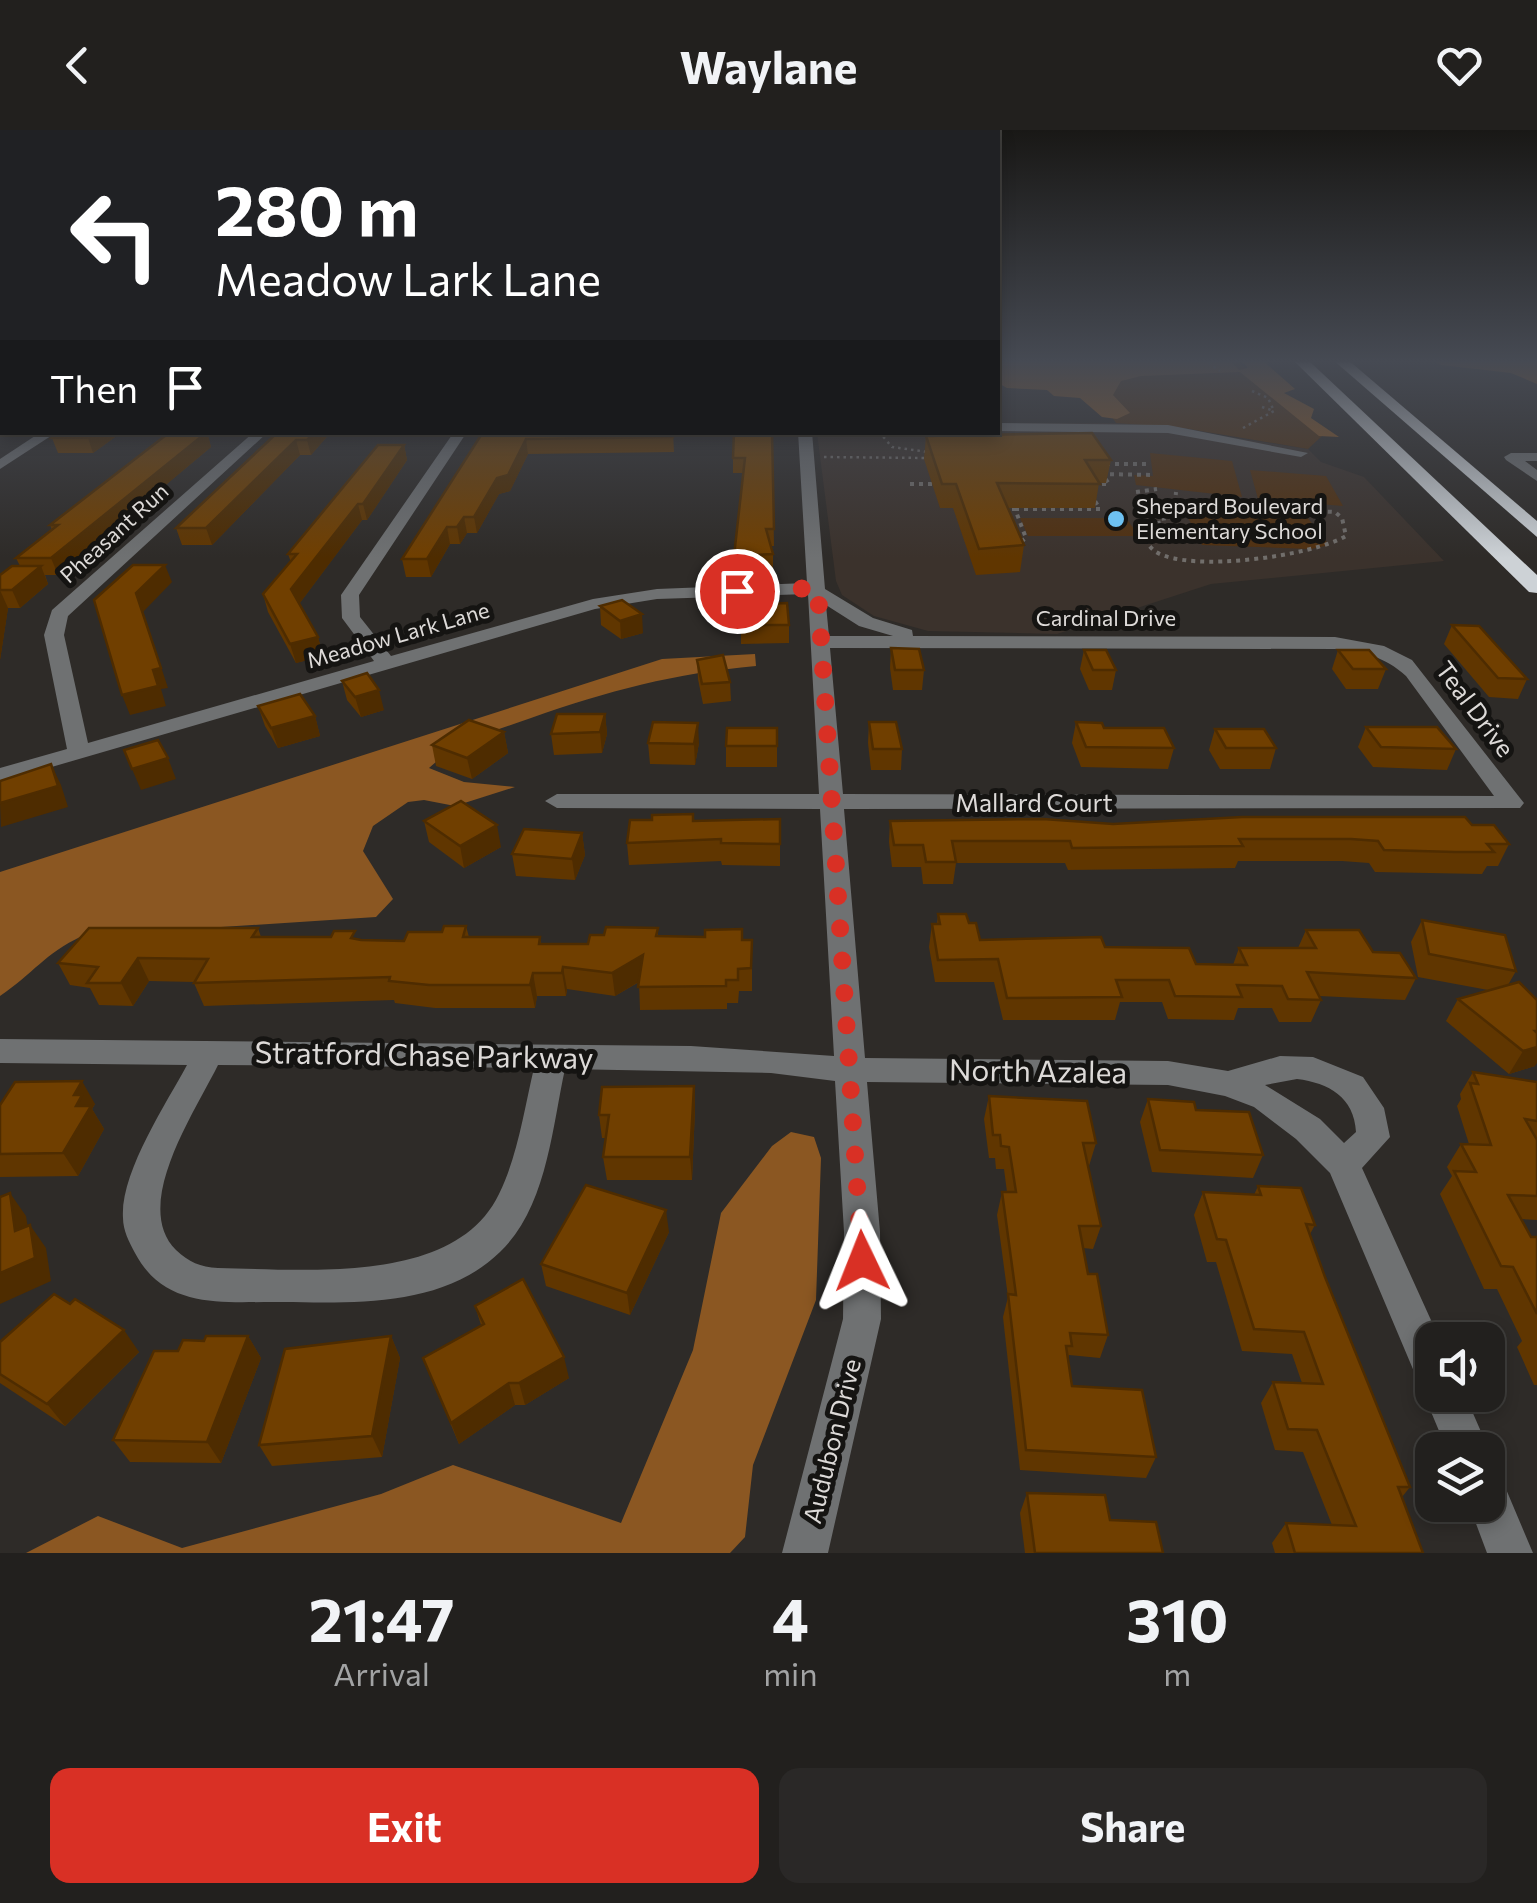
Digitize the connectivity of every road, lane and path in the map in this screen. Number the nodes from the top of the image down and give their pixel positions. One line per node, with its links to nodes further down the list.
1 (1367, 425): 32 (highway)
2 (1415, 425): 30 (highway)
3 (1000, 427): 11 (street)
4 (46, 435): 14 (street)
5 (259, 435): 38 (street, Pheasant Run)
6 (459, 435): 37 (street)
7 (881, 435): 9 (path)
8 (813, 445): 9 (path); 33 (street, Audubon Drive)
9 (927, 452): 10 (path)
10 (940, 453)
11 (1301, 453)
12 (1100, 454): 15 (path)
13 (1537, 458): 21 (street)
14 (0, 464)
15 (1106, 464): 16 (path); 19 (path)
16 (1150, 464)
17 (1092, 474): 18 (path)
18 (1102, 474): 19 (path); 29 (path)
19 (1113, 474): 20 (path)
20 (1153, 476)
21 (1537, 477)
22 (910, 484): 23 (path)
23 (942, 484)
24 (1157, 490): 25 (path)
25 (1136, 492)
26 (1176, 492): 27 (path)
27 (1175, 504): 27 (path)
28 (994, 509): 29 (path)
29 (1016, 509): 31 (path)
30 (1537, 531)
31 (1011, 549)
32 (1536, 588)
33 (817, 590): 34 (street, Audubon Drive); 35 (street); 37 (street, Meadow Lark Lane)
34 (823, 642): 35 (street, Cardinal Drive); 41 (street, Audubon Drive)
35 (944, 642): 36 (street, Cardinal Drive)
36 (1388, 654): 42 (street, Teal Drive)
37 (387, 664): 38 (street, Meadow Lark Lane)
38 (78, 752): 39 (street, Meadow Lark Lane)
39 (0, 775)
40 (557, 801): 41 (street, Mallard Court)
41 (833, 803): 42 (street, Mallard Court); 46 (street, Audubon Drive)
42 (1512, 803)
43 (0, 1051): 44 (street, Stratford Chase Parkway)
44 (208, 1054): 45 (street, Stratford Chase Parkway); 45 (street)
45 (552, 1058): 46 (street, Stratford Chase Parkway)
46 (848, 1070): 47 (street, North Azalea); 51 (street, Audubon Drive)
47 (1228, 1084): 48 (street, North Azalea); 48 (street, North Azalea)
48 (1343, 1164): 49 (street, North Azalea)
49 (1415, 1326)
50 (1498, 1522): 52 (street)
51 (805, 1553)
52 (1510, 1553)

